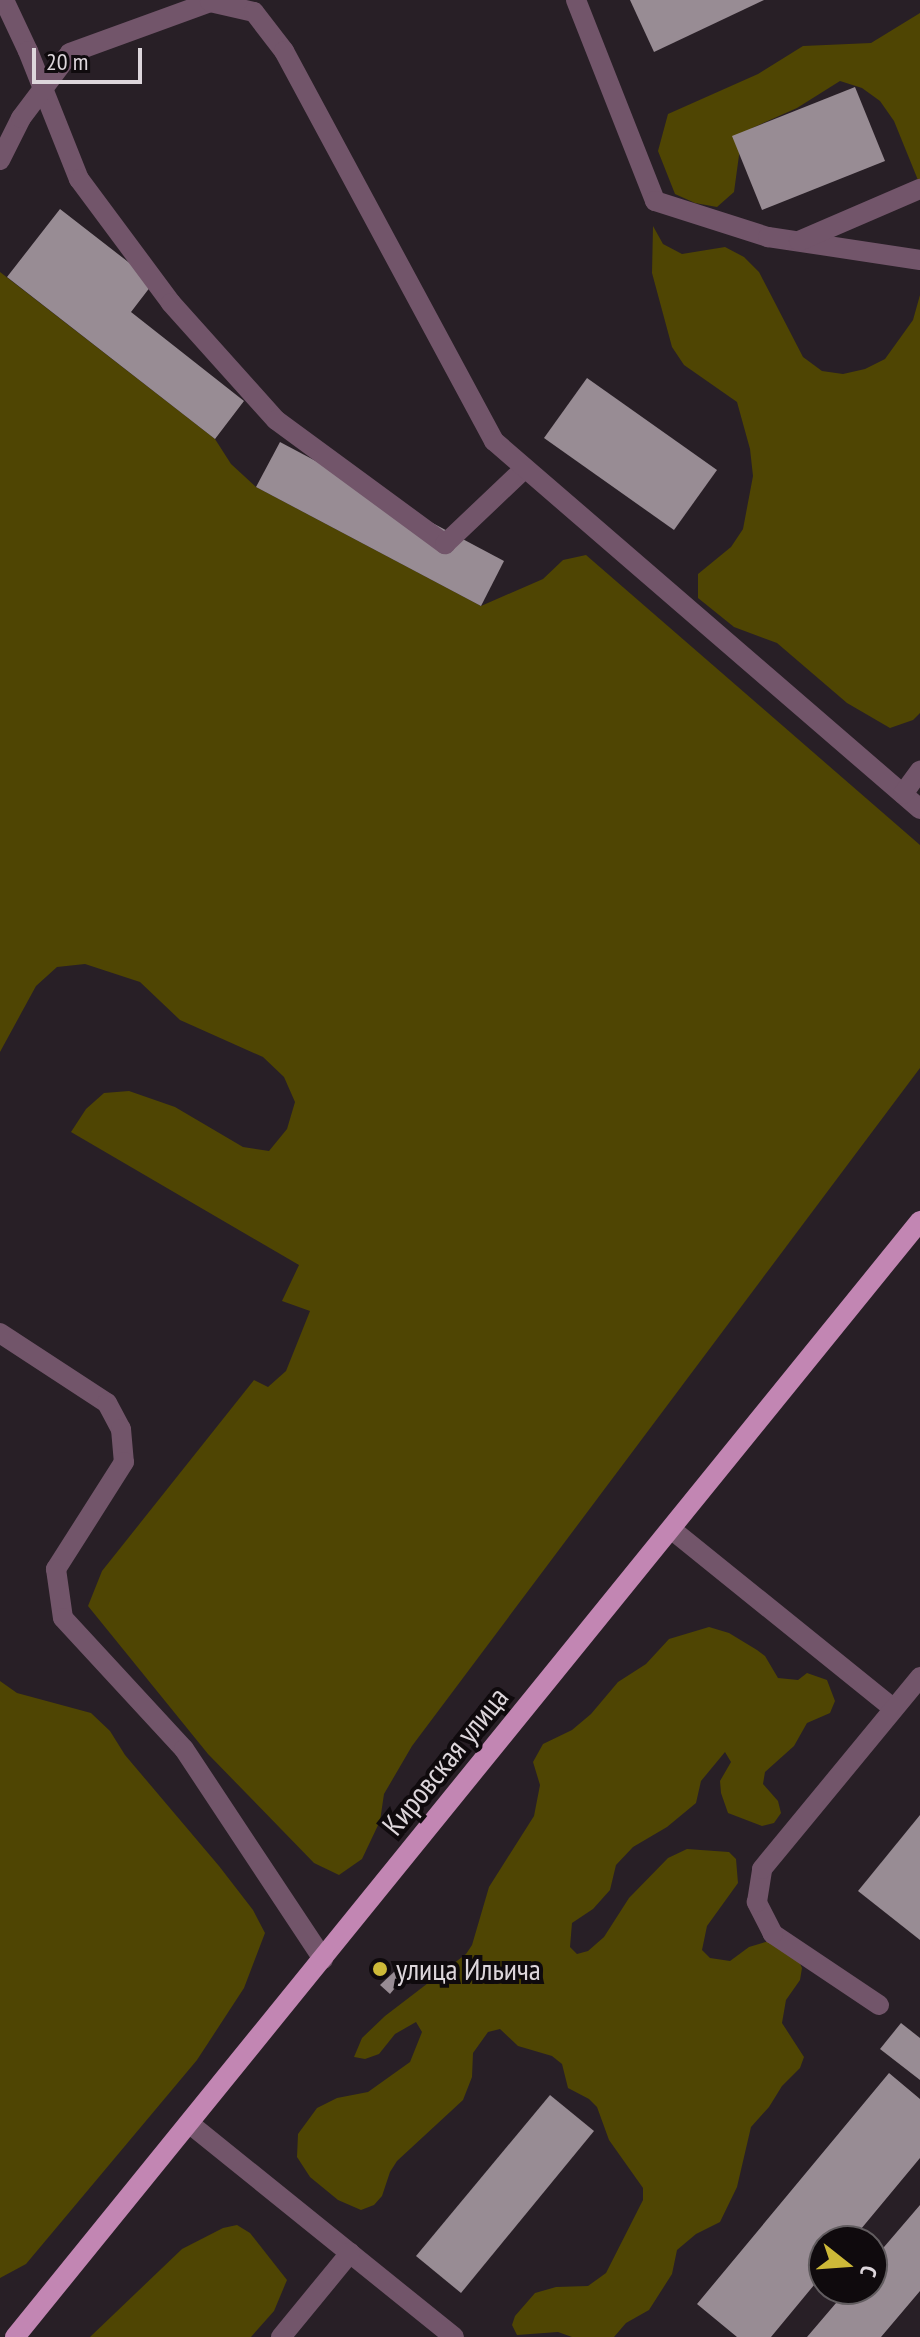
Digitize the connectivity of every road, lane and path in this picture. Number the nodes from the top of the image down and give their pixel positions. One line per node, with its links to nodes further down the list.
1 (4, 0): 3 (street)
2 (576, 0): 6 (street)
3 (43, 90): 4 (street); 8 (street); 8 (street)
4 (0, 160)
5 (920, 189): 6 (street)
6 (797, 241): 7 (street)
7 (920, 260)
8 (525, 468): 10 (street)
9 (920, 771): 10 (street)
10 (903, 794): 11 (street)
11 (920, 809)
12 (920, 1221): 14 (main road, Кировская улица)
13 (0, 1333): 17 (street)
14 (671, 1529): 16 (street); 17 (main road, Кировская улица)
15 (920, 1677): 16 (street)
16 (893, 1708): 18 (street)
17 (323, 1959): 19 (main road, Кировская улица)
18 (879, 2005)
19 (190, 2124): 20 (street); 21 (main road, Кировская улица)
20 (350, 2253): 22 (street); 23 (street)
21 (15, 2337)
22 (281, 2337)
23 (454, 2337)

